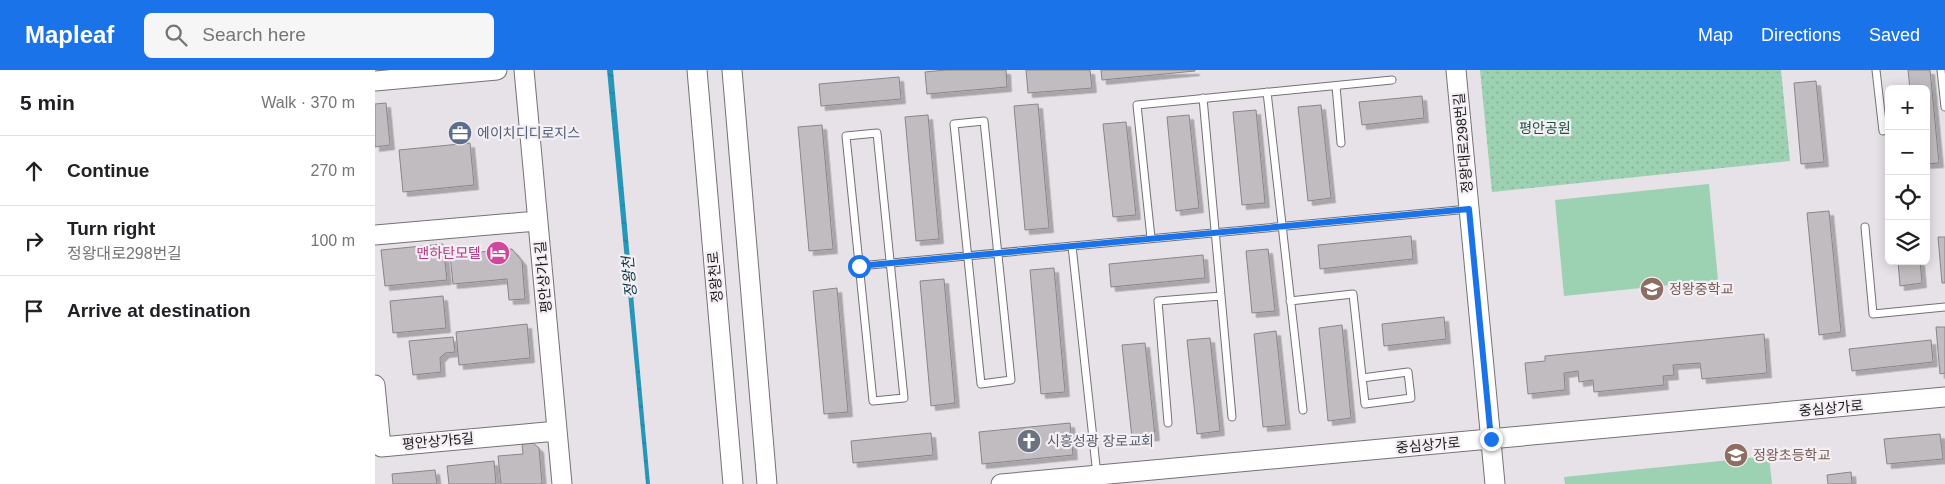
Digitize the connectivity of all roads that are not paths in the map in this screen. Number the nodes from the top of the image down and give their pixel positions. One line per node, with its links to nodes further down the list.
1 (497, 70): 9 (street)
2 (523, 70): 17 (street, 평안상가1길)
3 (697, 70): 41 (street, 정왕천로)
4 (732, 70): 42 (street)
5 (1456, 70): 16 (street, 정왕대로298번길)
6 (1877, 70): 14 (lane)
7 (1941, 70): 13 (lane)
8 (1392, 80): 10 (lane)
9 (375, 81)
10 (1336, 86): 11 (lane); 15 (lane)
11 (1267, 92): 12 (lane); 18 (lane)
12 (1203, 98): 20 (lane); 22 (lane)
13 (1945, 107)
14 (1883, 131)
15 (1341, 143)
16 (1469, 209): 18 (lane); 38 (street, 정왕대로298번길)
17 (537, 221): 21 (street); 37 (street, 평안상가1길)
18 (1282, 226): 20 (lane); 29 (lane)
19 (1865, 227): 30 (lane)
20 (1215, 232): 22 (lane); 28 (lane)
21 (375, 235)
22 (1151, 238): 23 (lane)
23 (1072, 246): 24 (lane); 39 (lane)
24 (998, 253): 25 (lane); 25 (lane); 25 (lane)
25 (967, 256): 26 (lane)
26 (890, 263): 27 (lane); 27 (lane); 27 (lane)
27 (859, 266)
28 (1221, 296): 35 (lane); 36 (lane)
29 (1291, 301): 31 (lane); 34 (lane)
30 (1945, 307)
31 (1362, 378): 31 (lane)
32 (375, 385): 37 (street, 평안상가5길)
33 (1945, 397): 38 (street, 중심상가로)
34 (1303, 410)
35 (1232, 417)
36 (1168, 423)
37 (557, 431): 40 (street, 평안상가1길)
38 (1491, 439): 39 (street, 중심상가로); 44 (street, 정왕대로298번길)
39 (1097, 475): 43 (street, 중심상가로)
40 (562, 484)
41 (733, 484)
42 (767, 484)
43 (1001, 484)
44 (1495, 484)

